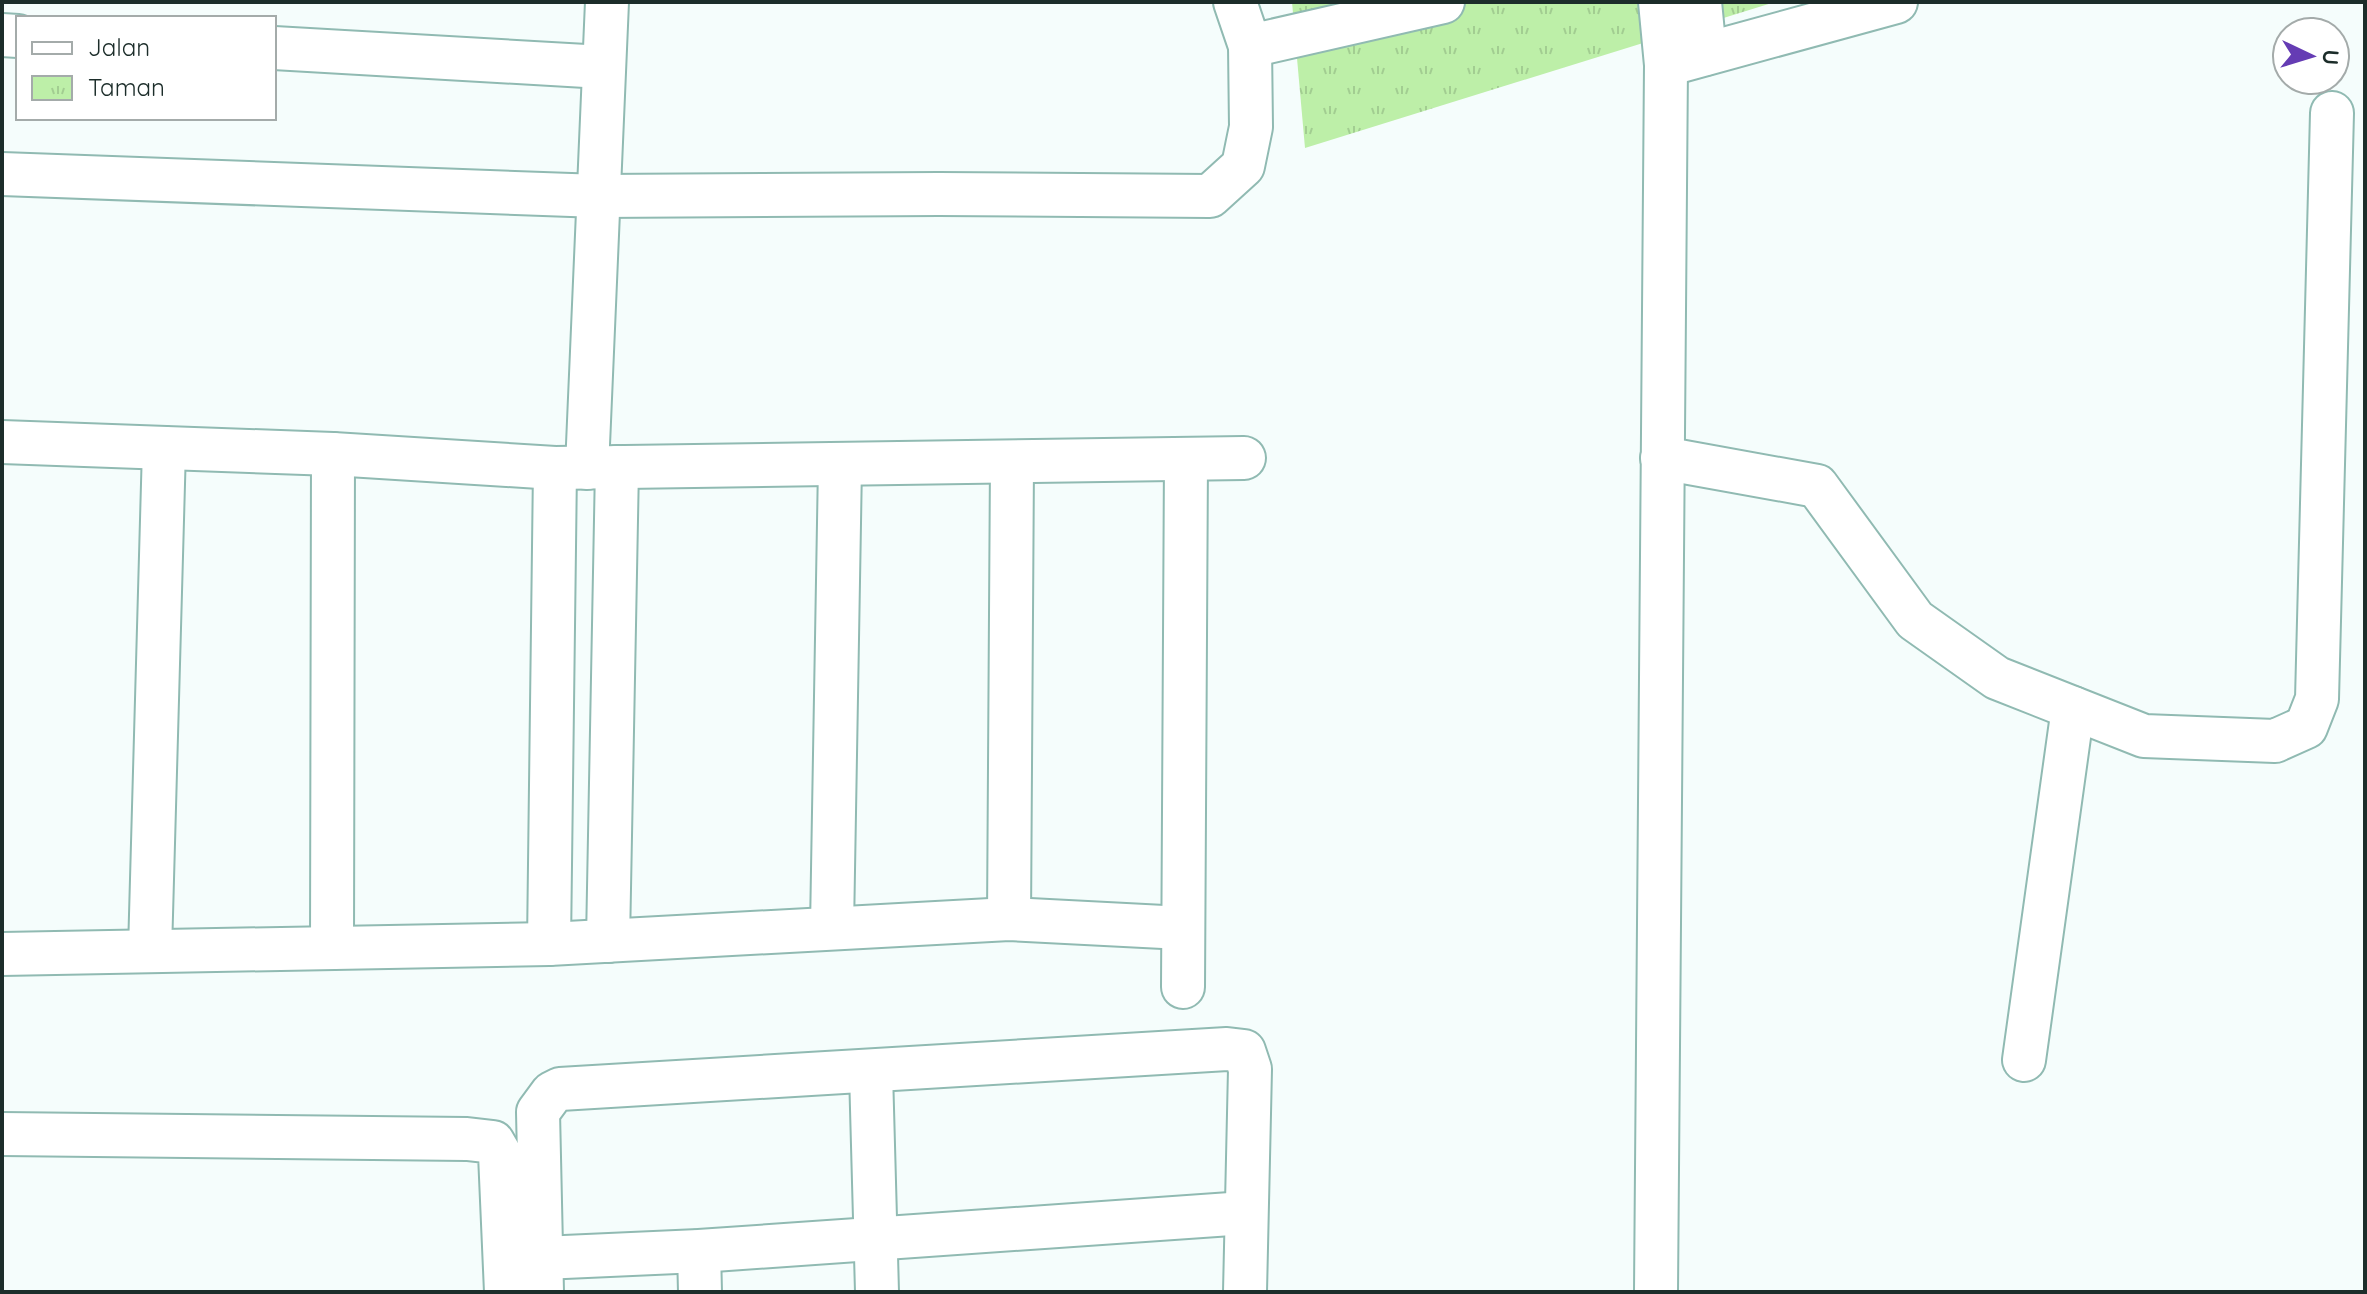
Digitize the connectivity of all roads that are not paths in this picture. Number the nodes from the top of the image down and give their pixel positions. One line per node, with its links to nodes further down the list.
1 (607, 2): 10 (street)
2 (1235, 2): 7 (street)
3 (1443, 2): 7 (street)
4 (1660, 2): 9 (street)
5 (1700, 2): 9 (street)
6 (1896, 2): 9 (street)
7 (1250, 46): 13 (street)
8 (276, 48): 10 (street)
9 (1685, 60): 18 (street)
10 (603, 67): 13 (street)
11 (2332, 113): 23 (street)
12 (2, 174): 13 (street)
13 (599, 196): 22 (street)
14 (2, 442): 15 (street)
15 (164, 448): 16 (street); 30 (street)
16 (333, 454): 22 (street); 29 (street)
17 (1244, 458): 19 (street)
18 (1662, 458): 23 (street); 43 (street)
19 (1186, 459): 20 (street); 26 (street)
20 (1012, 462): 21 (street); 24 (street)
21 (840, 465): 22 (street); 25 (street)
22 (586, 468): 27 (street); 28 (street)
23 (2073, 708): 33 (street)
24 (1009, 919): 25 (street); 26 (street)
25 (832, 928): 27 (street)
26 (1183, 928): 32 (street)
27 (608, 941): 28 (street)
28 (549, 944): 29 (street)
29 (332, 948): 30 (street)
30 (150, 951): 31 (street)
31 (2, 954)
32 (1183, 987)
33 (2024, 1060)
34 (871, 1072): 36 (street); 37 (street); 39 (street)
35 (2, 1134): 40 (street)
36 (1245, 1213): 37 (street); 42 (street)
37 (876, 1239): 38 (street); 41 (street)
38 (700, 1272): 39 (street)
39 (542, 1275)
40 (506, 1292)
41 (877, 1292)
42 (1245, 1292)
43 (1656, 1292)

